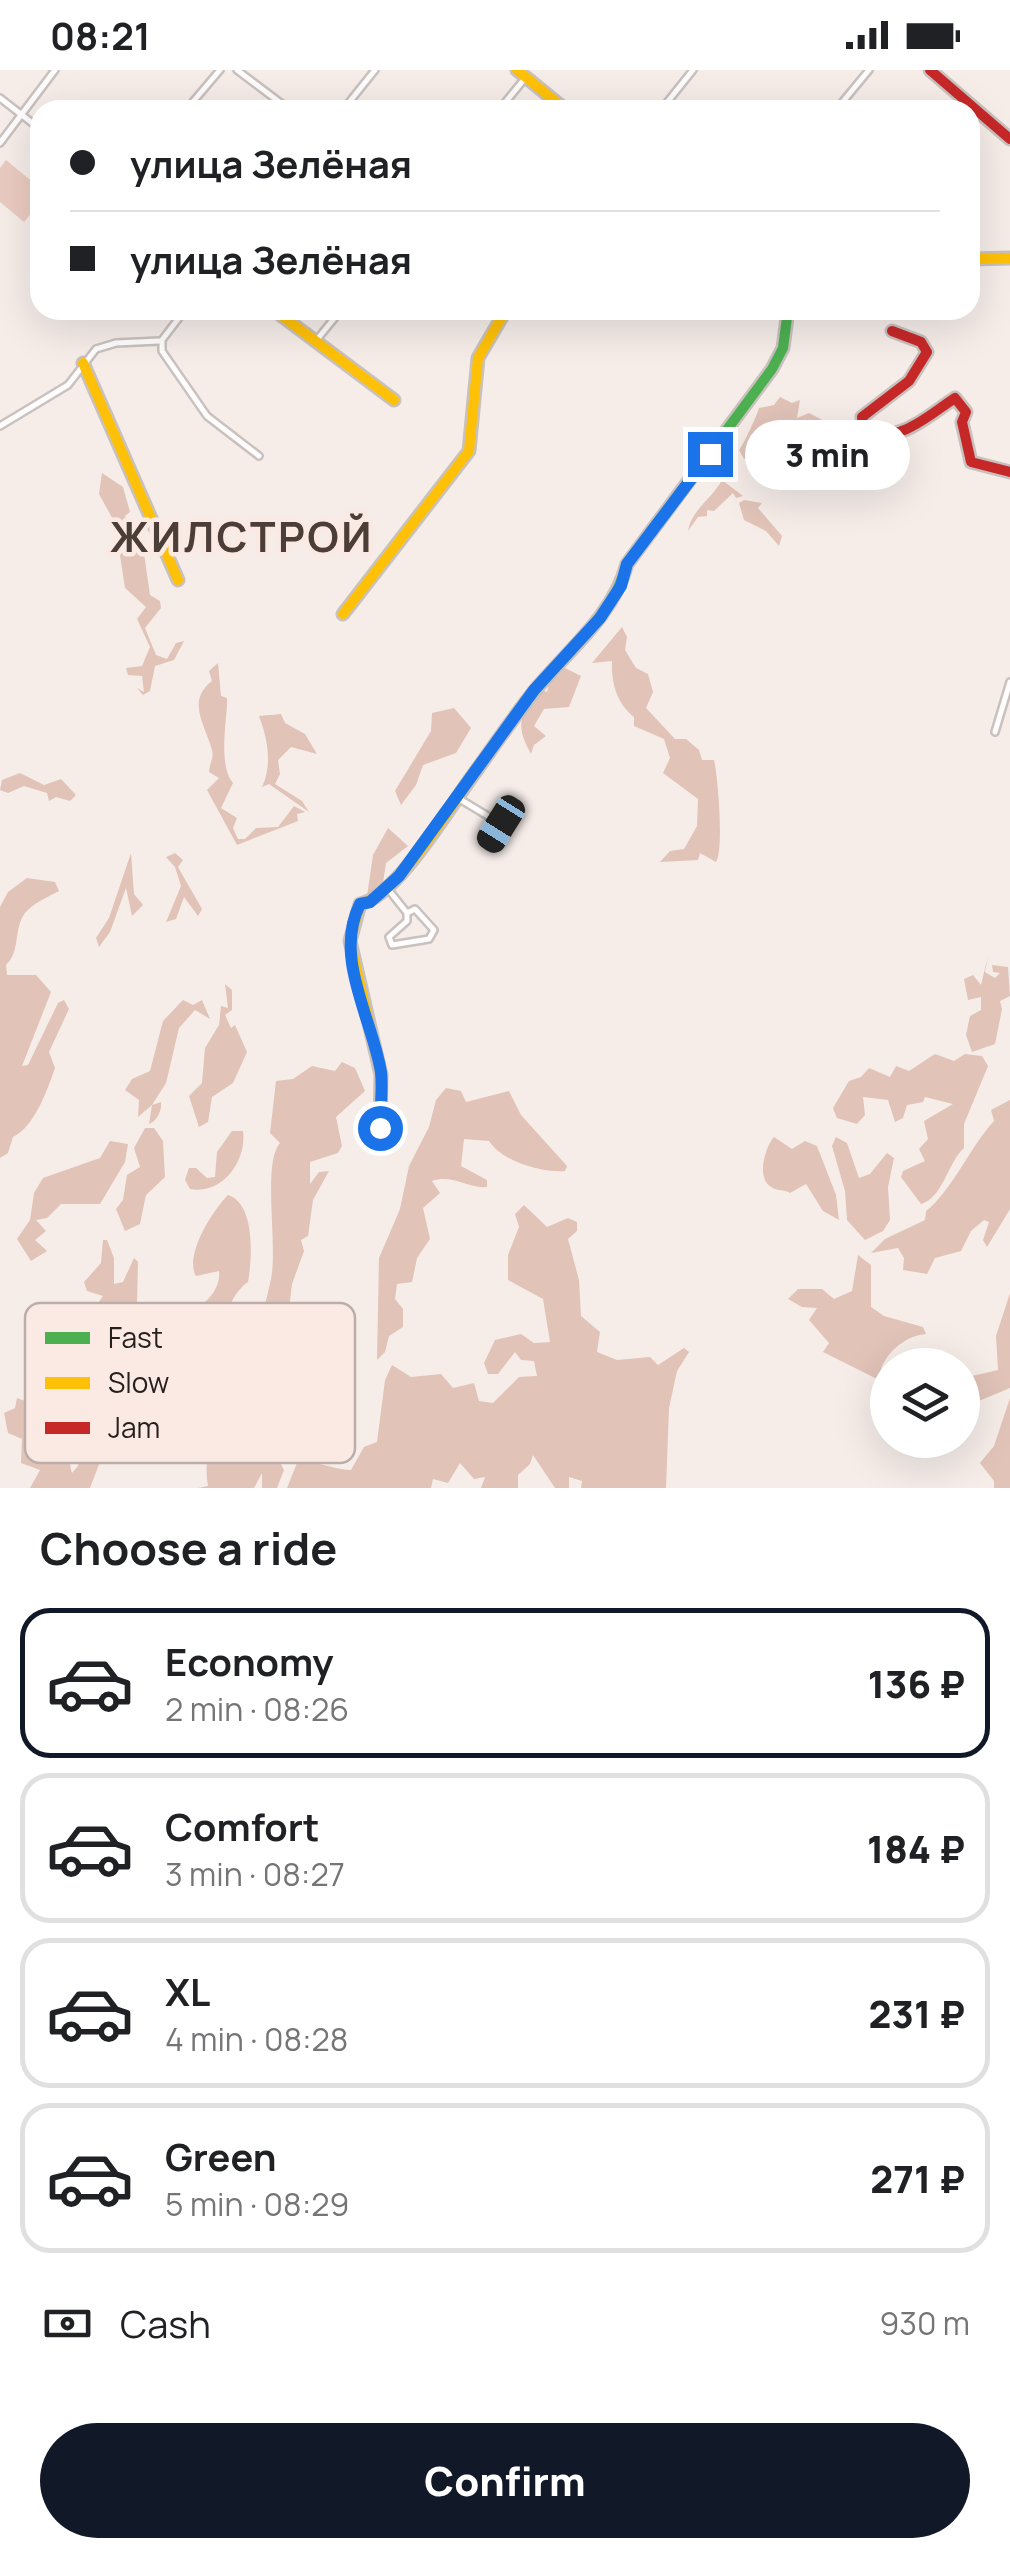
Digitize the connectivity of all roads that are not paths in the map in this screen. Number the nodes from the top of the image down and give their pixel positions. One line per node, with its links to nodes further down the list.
1 (55, 70): 10 (street)
2 (220, 70): 11 (street)
3 (237, 70): 12 (street)
4 (375, 70): 13 (street)
5 (693, 70): 16 (street)
6 (869, 70): 17 (street)
7 (930, 70): 18 (street)
8 (522, 74): 14 (street); 15 (street)
9 (0, 98): 21 (street)
10 (35, 100)
11 (194, 100)
12 (277, 100)
13 (351, 100)
14 (505, 100)
15 (554, 100)
16 (669, 100)
17 (844, 100)
18 (965, 100)
19 (30, 107): 21 (street)
20 (980, 112): 23 (street)
21 (24, 116): 22 (street); 24 (street)
22 (30, 121)
23 (1010, 138)
24 (0, 143)
25 (1010, 258): 26 (street)
26 (980, 259)
27 (177, 320): 33 (street)
28 (286, 320): 34 (street)
29 (333, 320): 34 (street)
30 (500, 320): 41 (street)
31 (787, 320): 44 (street)
32 (892, 331): 39 (street)
33 (162, 340): 35 (street); 38 (street)
34 (314, 342): 36 (street)
35 (83, 363): 37 (street); 40 (street)
36 (394, 400)
37 (0, 426)
38 (259, 456)
39 (1010, 472)
40 (178, 580)
41 (343, 614)
42 (1010, 682): 43 (street)
43 (995, 732)
44 (458, 798): 45 (street); 46 (street)
45 (488, 846)
46 (388, 889): 47 (street); 48 (street)
47 (406, 912): 47 (street)
48 (380, 1128)

